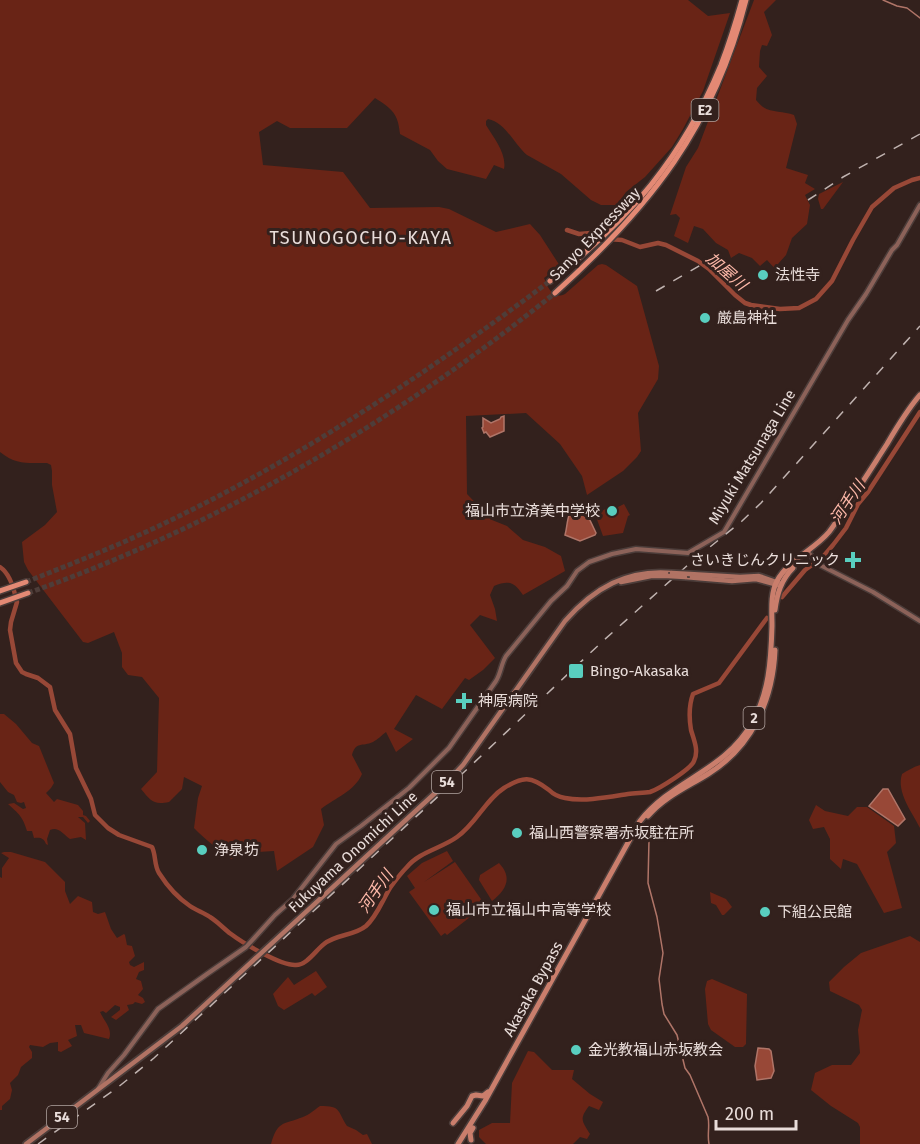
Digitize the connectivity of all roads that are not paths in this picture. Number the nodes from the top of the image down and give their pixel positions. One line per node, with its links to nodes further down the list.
1 (744, 0): 3 (highway, Sanyo Expressway / E2)
2 (920, 205): 16 (main road, Miyuki Matsunaga Line)
3 (638, 206): 4 (highway, Sanyo Expressway / E2); 5 (highway, Sanyo Expressway / E2)
4 (550, 281)
5 (555, 292)
6 (920, 395): 8 (highway)
7 (920, 400): 8 (highway)
8 (810, 555): 10 (highway); 14 (main road)
9 (26, 582): 11 (highway)
10 (778, 583): 15 (highway, Akasaka Bypass / 2); 16 (main road, Fukuyama Onomichi Line / 54, bridge)
11 (0, 591)
12 (28, 593): 13 (highway)
13 (0, 603)
14 (920, 621)
15 (586, 920): 17 (highway, Akasaka Bypass / 2); 19 (highway, Akasaka Bypass / 2)
16 (98, 1089): 23 (main road, Fukuyama Onomichi Line / 54)
17 (492, 1089): 18 (highway); 21 (highway, Akasaka Bypass / 2)
18 (476, 1095): 20 (highway); 21 (highway)
19 (487, 1100): 22 (highway); 24 (highway, Akasaka Bypass / 2)
20 (453, 1123)
21 (471, 1126): 24 (highway, Akasaka Bypass / 2)
22 (474, 1142): 24 (highway)
23 (26, 1144)
24 (460, 1144)

